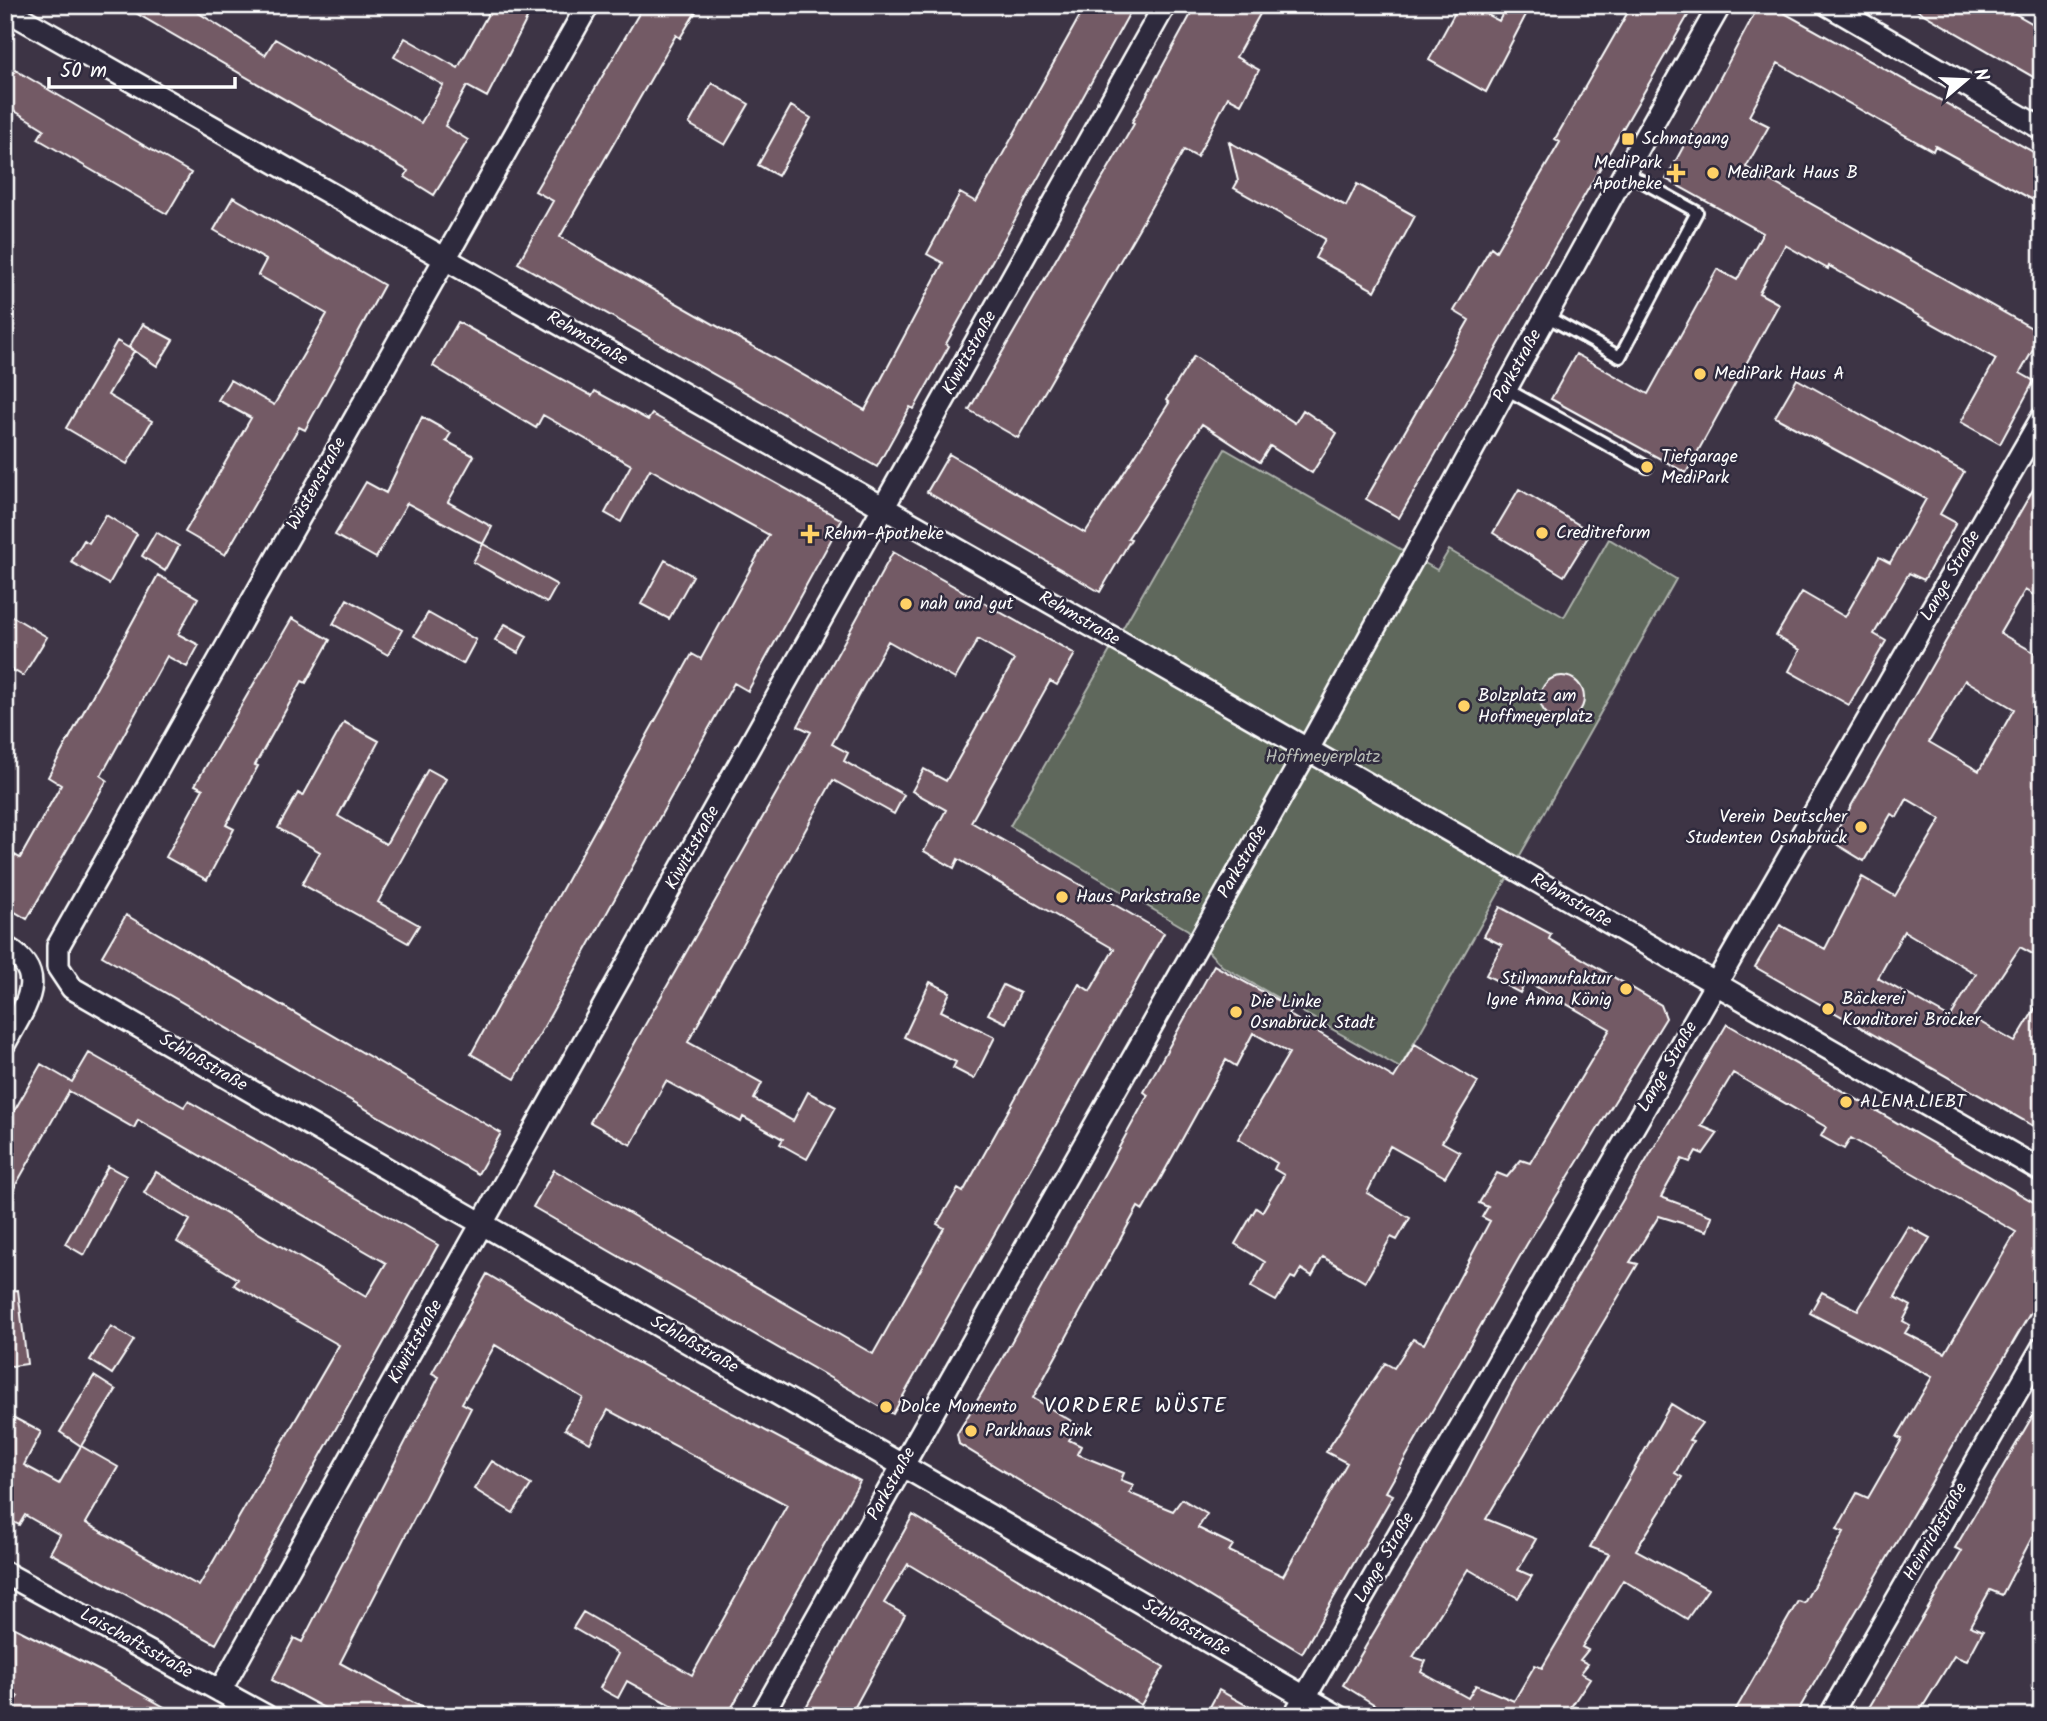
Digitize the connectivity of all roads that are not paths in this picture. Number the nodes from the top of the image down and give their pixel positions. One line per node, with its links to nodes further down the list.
1 (588, 5): 8 (street, Wüstenstraße)
2 (1166, 5): 13 (street, Kiwittstraße)
3 (1720, 5): 7 (street, Parkstraße)
4 (1828, 5): 6 (street)
5 (5, 9): 8 (street, Rehmstraße)
6 (2042, 129)
7 (1625, 172): 9 (street, Parkstraße); 9 (lane)
8 (444, 258): 13 (street, Rehmstraße); 16 (street, Wüstenstraße)
9 (1546, 316): 10 (street, Parkstraße)
10 (1506, 388): 12 (lane); 14 (street, Parkstraße)
11 (2042, 418): 17 (street, Lange Straße)
12 (1647, 467)
13 (884, 508): 14 (street, Rehmstraße); 20 (street, Kiwittstraße)
14 (1308, 749): 17 (street, Rehmstraße); 22 (street, Parkstraße)
15 (5, 947): 18 (street)
16 (58, 967): 20 (street, Schloßstraße)
17 (1716, 983): 19 (street, Rehmstraße); 25 (street, Lange Straße)
18 (5, 1043)
19 (2042, 1171)
20 (482, 1224): 22 (street, Schloßstraße); 24 (street, Kiwittstraße)
21 (2042, 1348): 30 (street, Heinrichstraße)
22 (903, 1464): 25 (street, Schloßstraße); 27 (street, Parkstraße)
23 (5, 1573): 24 (street, Laischaftsstraße)
24 (220, 1691): 26 (street, Laischaftsstraße)
25 (1305, 1696): 28 (street, Lange Straße); 29 (street, Schloßstraße)
26 (266, 1716)
27 (761, 1716)
28 (1294, 1716)
29 (1338, 1716)
30 (1830, 1716)

